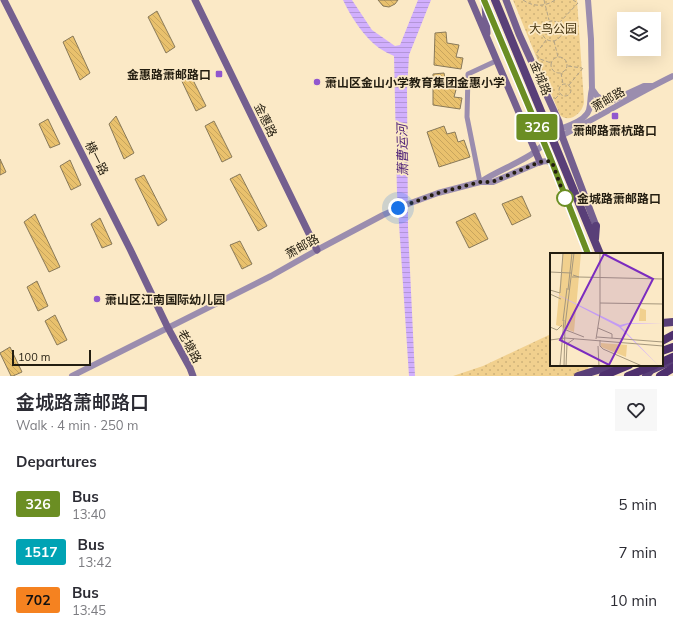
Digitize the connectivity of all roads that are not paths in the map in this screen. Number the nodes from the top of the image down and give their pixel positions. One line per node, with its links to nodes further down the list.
1 (4, 0): 30 (main road, 横一路)
2 (195, 0): 24 (main road, 金惠路)
3 (471, 0): 8 (main road)
4 (495, 0): 13 (main road, 金城路)
5 (506, 0): 14 (main road, 金城路)
6 (588, 0): 12 (street)
7 (484, 1): 8 (main road); 16 (main road, 金城路)
8 (488, 40): 9 (main road)
9 (496, 61): 17 (main road); 20 (street)
10 (673, 76): 11 (street, 萧邮路)
11 (654, 86): 12 (street); 14 (street, 萧邮路)
12 (592, 88): 14 (street)
13 (549, 130): 14 (street); 15 (main road, 金城路)
14 (561, 133): 15 (street, 萧邮路); 22 (main road, 金城路)
15 (553, 140): 23 (main road, 金城路)
16 (544, 144): 17 (street); 19 (main road, 金城路)
17 (535, 152): 18 (main road); 20 (street)
18 (540, 162): 19 (street, 萧邮路); 20 (street, 萧邮路)
19 (552, 162): 21 (main road, 金城路)
20 (480, 182): 24 (street, 萧邮路)
21 (569, 207): 25 (main road); 26 (main road, 金城路)
22 (596, 226): 23 (main road)
23 (595, 242): 27 (main road, 金城路)
24 (317, 250): 30 (street, 萧邮路)
25 (583, 253)
26 (588, 253)
27 (600, 253)
28 (673, 322): 29 (main road)
29 (663, 323)
30 (168, 328): 45 (street, 萧邮路); 46 (main road, 老塘路)
31 (673, 335): 32 (highway)
32 (663, 340)
33 (673, 347): 34 (highway, bridge)
34 (663, 351)
35 (673, 358): 36 (highway); 37 (main road)
36 (663, 362)
37 (663, 363)
38 (607, 366): 41 (main road)
39 (627, 366): 48 (highway)
40 (638, 366): 50 (main road)
41 (593, 368): 47 (main road)
42 (673, 368): 51 (highway)
43 (651, 370): 49 (highway, bridge)
44 (673, 372): 51 (main road)
45 (72, 376)
46 (193, 376)
47 (578, 376)
48 (603, 376)
49 (628, 376)
50 (643, 376)
51 (661, 376)

